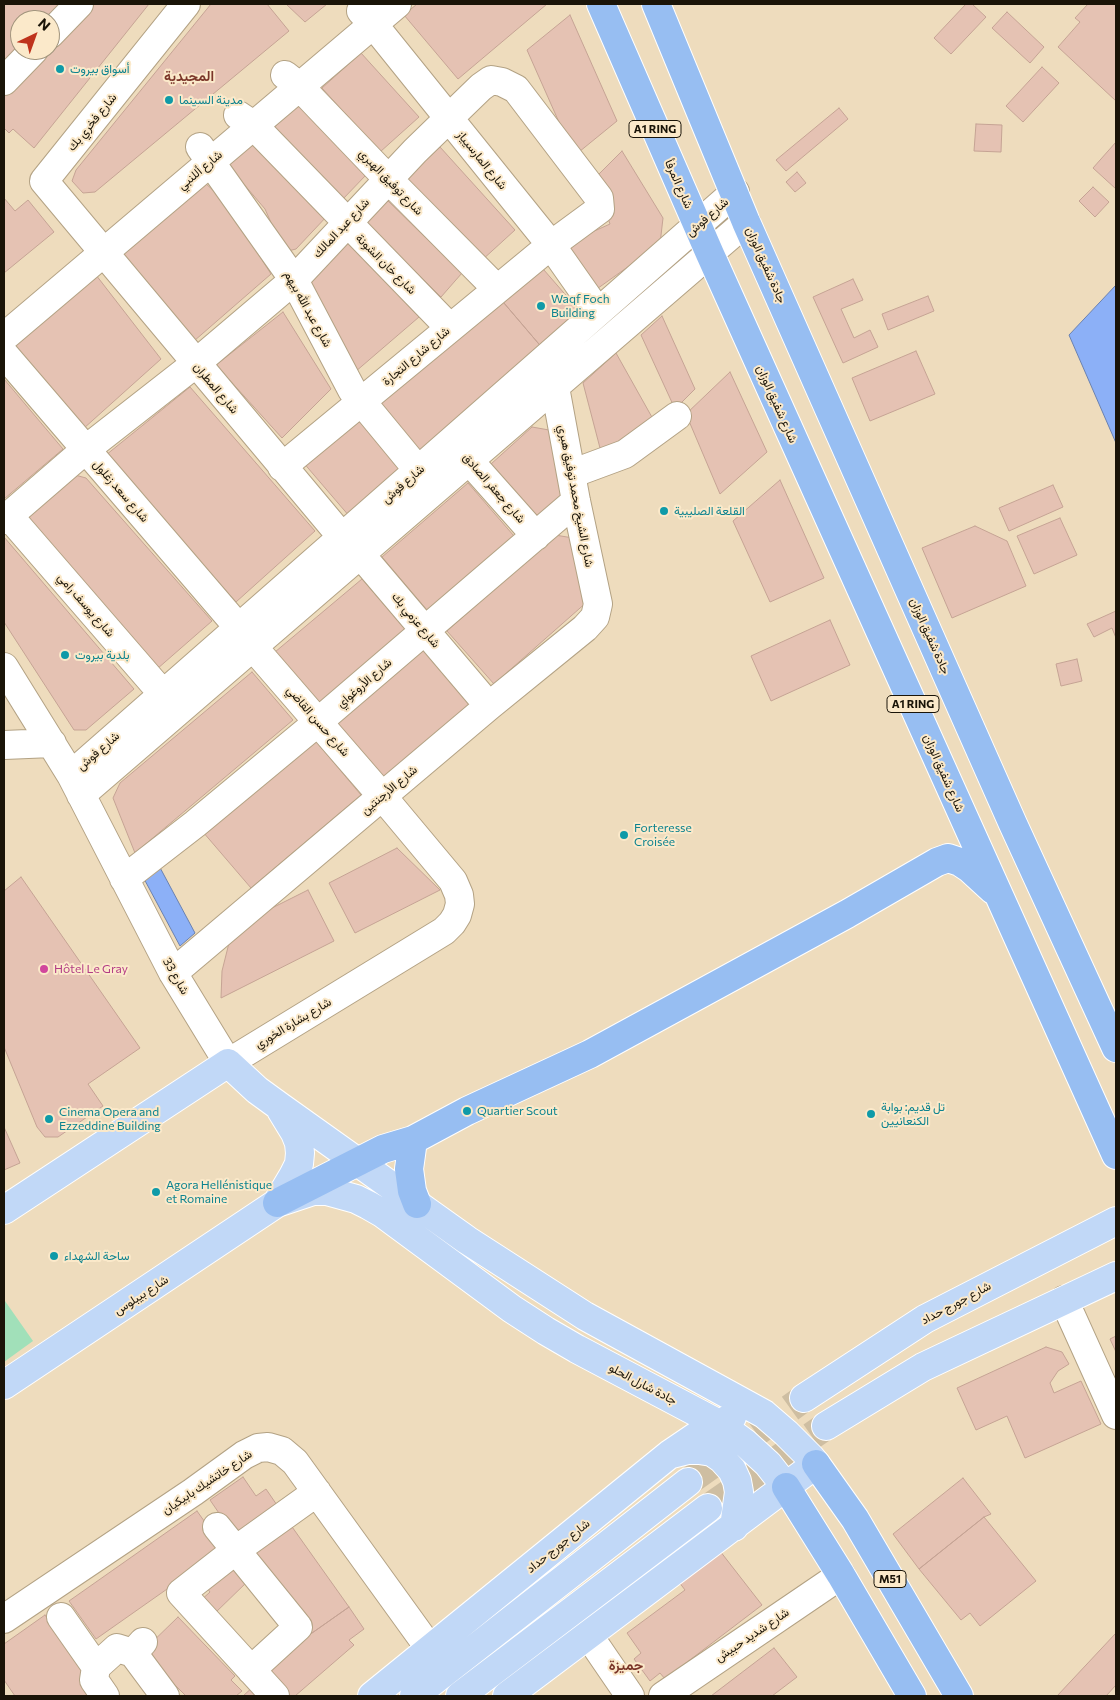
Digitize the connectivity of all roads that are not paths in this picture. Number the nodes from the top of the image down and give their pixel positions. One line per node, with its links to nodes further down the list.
1 (79, 4): 7 (street)
2 (186, 4): 19 (street, شارع فخري بك)
3 (396, 4): 6 (street, شارع أللنبي)
4 (601, 4): 18 (highway, شارع المرفأ / A1 RING)
5 (656, 4): 15 (highway, A1 RING)
6 (368, 13): 9 (street, شارع أللنبي); 11 (street, شارع المارسيياز)
7 (60, 24)
8 (25, 60): 10 (street)
9 (292, 81): 12 (street, شارع أللنبي); 14 (street, شارع توفيق الهبري)
10 (4, 82)
11 (449, 119): 14 (street, شارع عبد المالك); 20 (street, شارع المارسيياز); 20 (street, شارع عبد المالك)
12 (245, 120): 13 (street, شارع أللنبي); 17 (street, شارع خان الشونة)
13 (206, 154): 19 (street, شارع أللنبي); 22 (street, شارع عبد الله بيهم)
14 (388, 179): 17 (street, شارع عبد المالك); 23 (street, شارع توفيق الهبري)
15 (735, 192): 16 (highway, A1 RING); 18 (street, شارع فوش)
16 (746, 222): 21 (street, شارع فوش); 57 (highway, جادة شفيق الوزان / A1 RING)
17 (346, 223): 22 (street, شارع عبد المالك); 26 (street, شارع خان الشونة)
18 (697, 225): 21 (highway, شارع المرفأ / A1 RING); 24 (street, شارع فوش)
19 (98, 245): 25 (street, شارع أللنبي); 27 (street, شارع أللنبي); 29 (street, شارع المطران)
20 (550, 245): 23 (street, شارع شارع التجارة); 24 (street, شارع المارسيياز)
21 (710, 254): 30 (street, شارع فوش); 55 (highway, شارع شفيق الوزان / A1 RING)
22 (294, 280): 29 (street, شارع عبد المالك); 31 (street, شارع عبد الله بيهم)
23 (497, 289): 26 (street, شارع شارع التجارة)
24 (598, 312): 33 (street, شارع فوش)
25 (4, 313)
26 (450, 328): 31 (street, شارع شارع التجارة)
27 (4, 337)
28 (4, 354): 34 (street, شارع سعد زغلول)
29 (195, 364): 34 (street, شارع عبد المالك); 36 (street, شارع المطران)
30 (555, 387): 35 (street, شارع فوش); 38 (street, شارع الشيخ محمد توفيق هبري)
31 (361, 401): 36 (street, شارع شارع التجارة); 37 (street, شارع عبد الله بيهم)
32 (678, 416): 38 (street)
33 (452, 441): 35 (street, شارع جعفر الصادق); 37 (street, شارع فوش)
34 (85, 450): 40 (street, شارع عبد المالك); 45 (street, شارع سعد زغلول)
35 (470, 461): 41 (street, شارع جعفر الصادق); 42 (street, شارع فوش)
36 (282, 467): 42 (street, شارع المطران)
37 (418, 470): 42 (street, شارع فوش)
38 (571, 474): 39 (street, شارع الشيخ محمد توفيق هبري)
39 (576, 501): 41 (street, شارع الأروغواي); 43 (street, شارع الشيخ محمد توفيق هبري)
40 (6, 517): 47 (street, شارع يوسف رامي)
41 (536, 536): 44 (street, شارع الأروغواي)
42 (349, 543): 44 (street, شارع عزمي بك); 45 (street, شارع فوش)
43 (598, 604): 48 (street, شارع الأرجنتين)
44 (425, 630): 48 (street, شارع عزمي بك); 49 (street, شارع الأروغواي)
45 (246, 637): 47 (street, شارع فوش); 49 (street, شارع حسن القاضي); 52 (street, شارع فوش)
46 (4, 667): 50 (street, شارع 33)
47 (163, 694): 52 (street, شارع فوش)
48 (489, 706): 53 (street, شارع الأرجنتين)
49 (318, 722): 53 (street, شارع حسن القاضي); 54 (street, شارع الأروغواي)
50 (52, 743): 51 (street); 52 (street, شارع 33)
51 (4, 745)
52 (76, 785): 54 (street, شارع 33)
53 (382, 796): 56 (street, شارع الأرجنتين); 58 (street, شارع بشارة الخوري)
54 (124, 879): 56 (street, شارع 33)
55 (999, 896): 60 (highway); 61 (highway, شارع شفيق الوزان / A1 RING)
56 (173, 973): 58 (street, شارع 33)
57 (1116, 1048)
58 (228, 1063): 59 (main road, شارع 33); 65 (main road, شارع بشارة الخوري)
59 (279, 1106): 62 (main road, شارع 33); 63 (main road)
60 (413, 1140): 62 (highway); 64 (highway)
61 (1116, 1155)
62 (358, 1162): 63 (highway); 64 (main road)
63 (277, 1204): 69 (main road, شارع بيبلوس); 73 (main road, جادة شارل الحلو)
64 (417, 1204): 71 (main road)
65 (4, 1210)
66 (1116, 1221): 70 (main road, شارع جورج حداد)
67 (1116, 1276): 68 (main road)
68 (1064, 1300): 72 (street); 74 (main road)
69 (4, 1385)
70 (804, 1398)
71 (751, 1406): 73 (main road, شارع جورج حداد); 76 (main road)
72 (1116, 1415)
73 (719, 1424): 75 (main road, شارع جورج حداد); 78 (main road, جادة شارل الحلو)
74 (826, 1426)
75 (670, 1454): 82 (main road); 88 (main road, شارع جورج حداد)
76 (816, 1464): 78 (main road); 101 (highway, M51)
77 (688, 1482): 95 (main road)
78 (786, 1487): 82 (main road); 84 (highway, جادة شارل الحلو)
79 (317, 1492): 83 (street); 86 (street, شارع خاتشيك بابيكيان); 88 (street, شارع خاتشيك بابيكيان)
80 (708, 1508): 96 (main road)
81 (218, 1527): 83 (street)
82 (734, 1527): 87 (main road)
83 (236, 1550): 90 (street); 90 (street)
84 (841, 1574): 99 (street, شارع شديد حبيش); 100 (highway, جادة شارل الحلو)
85 (61, 1616): 89 (street)
86 (4, 1619)
87 (589, 1636): 97 (main road); 98 (street)
88 (430, 1649): 94 (main road, شارع جورج حداد)
89 (96, 1667): 91 (street); 92 (street)
90 (251, 1670): 93 (street)
91 (105, 1696)
92 (165, 1696)
93 (275, 1696)
94 (372, 1696)
95 (414, 1696)
96 (460, 1696)
97 (506, 1696)
98 (630, 1696)
99 (663, 1696)
100 (912, 1696)
101 (959, 1696)

